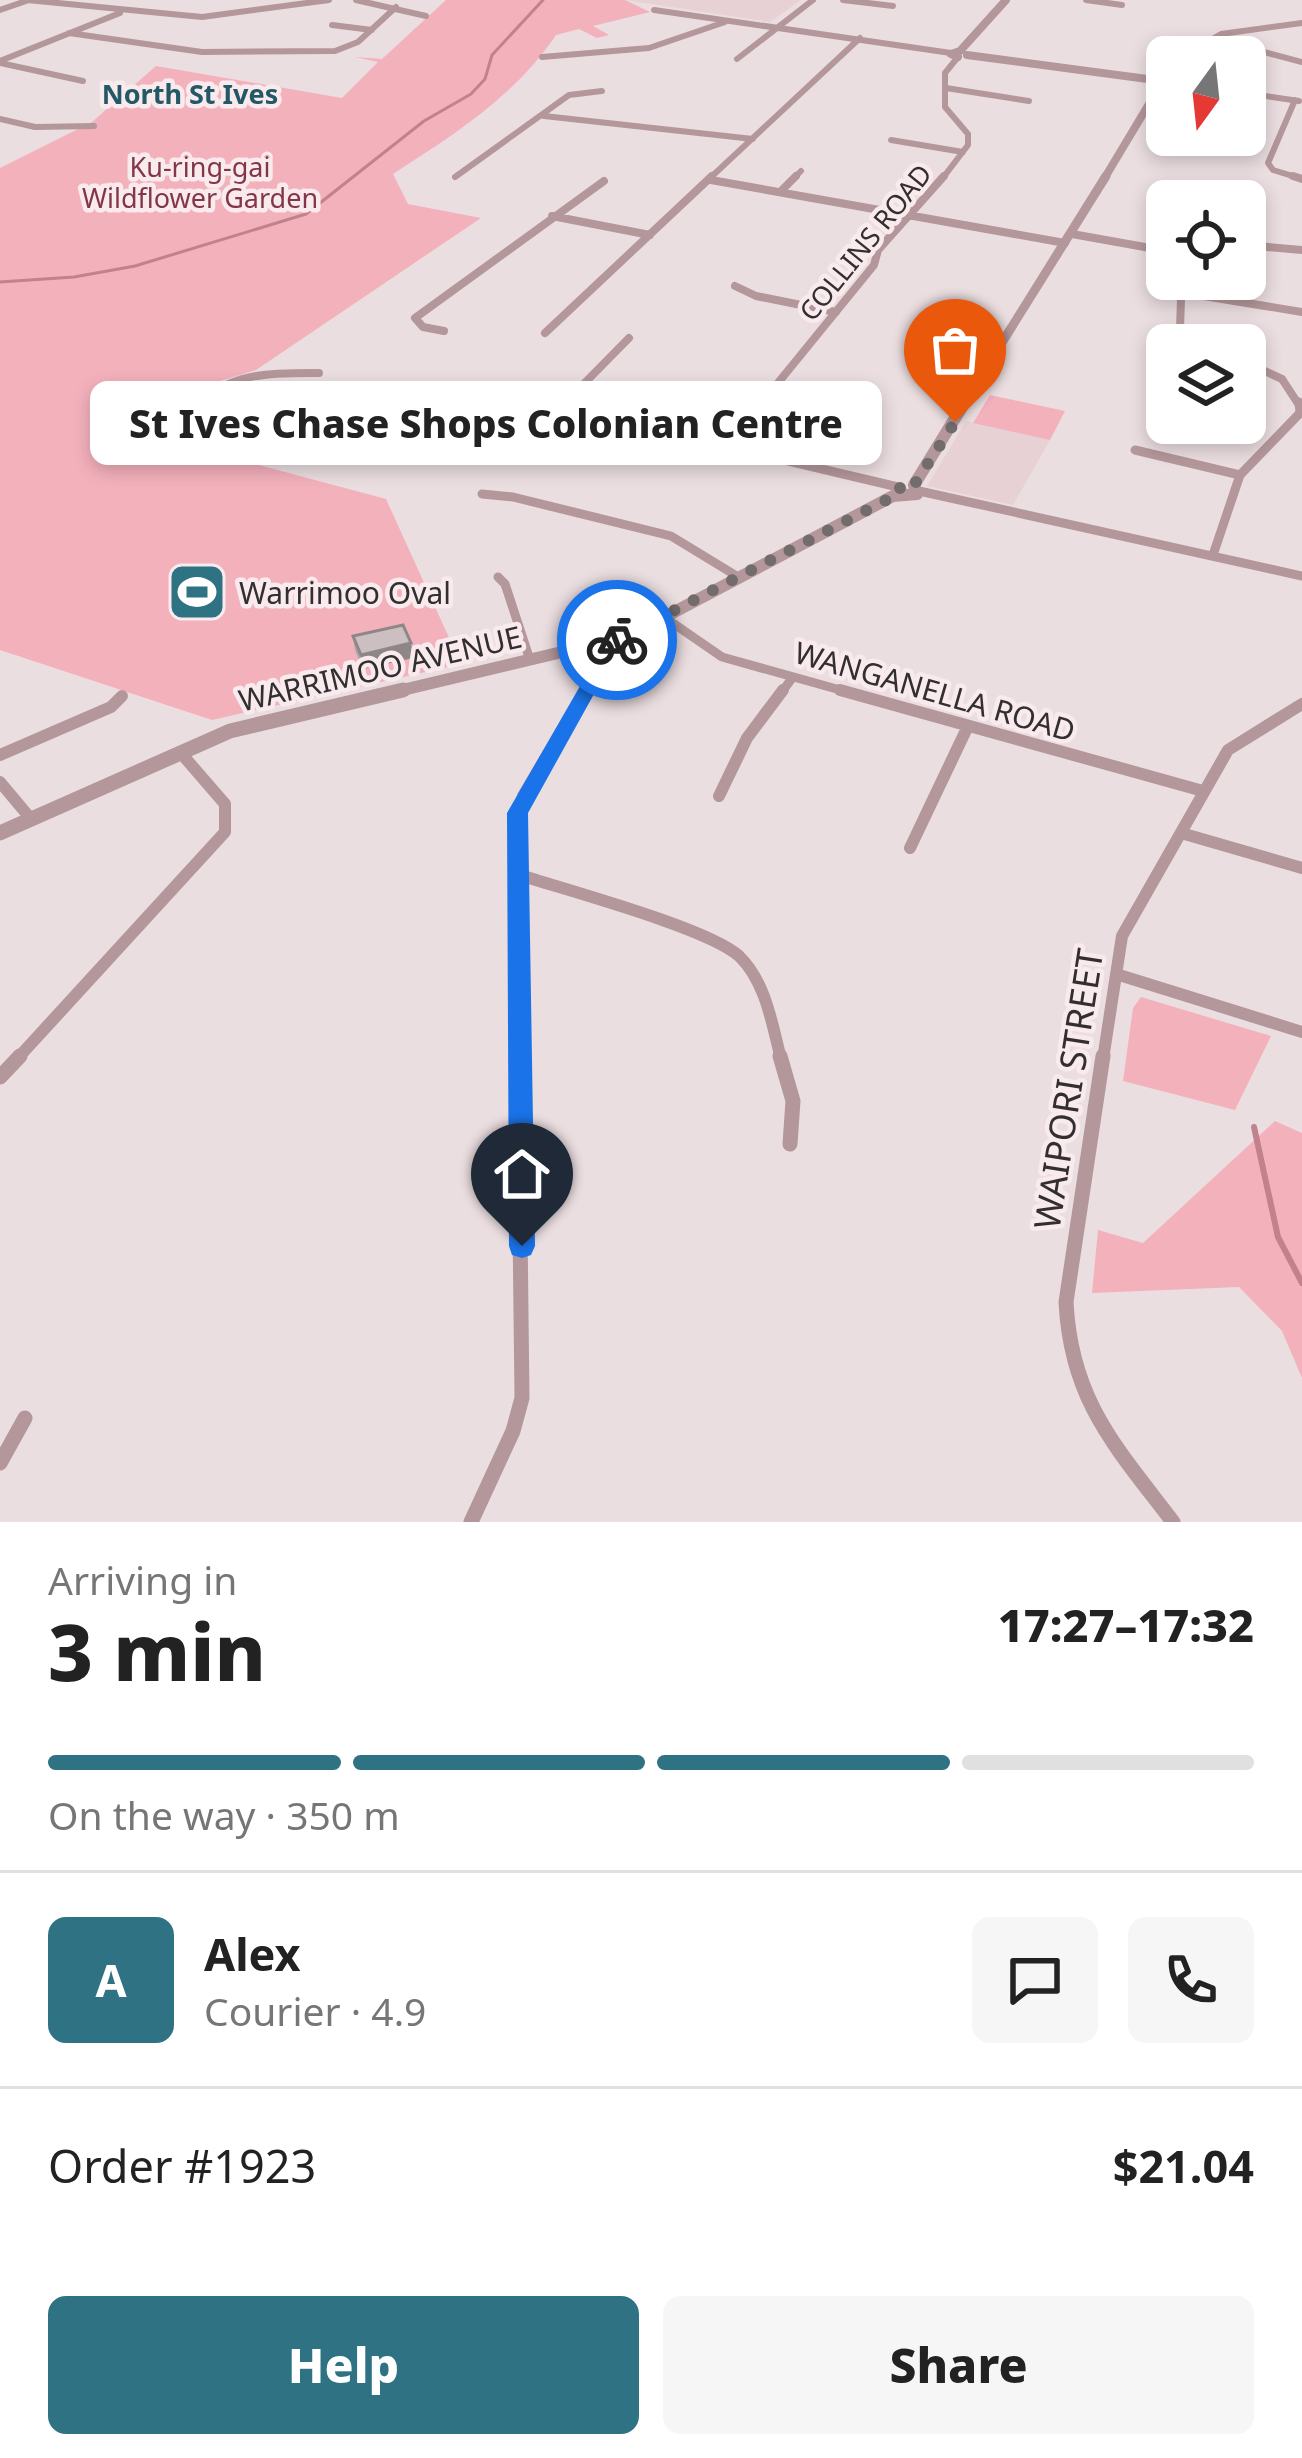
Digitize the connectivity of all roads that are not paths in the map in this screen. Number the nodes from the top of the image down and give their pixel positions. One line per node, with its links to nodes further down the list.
1 (28, 0): 11 (street); 13 (street)
2 (329, 0): 13 (street)
3 (356, 0): 10 (street)
4 (813, 0): 18 (street)
5 (843, 0): 9 (street)
6 (1006, 0): 25 (street)
7 (1086, 0): 8 (street)
8 (1122, 5)
9 (892, 6)
10 (396, 7): 14 (street); 19 (street)
11 (0, 10)
12 (654, 10): 15 (street)
13 (125, 11): 20 (street)
14 (426, 16)
15 (729, 21): 18 (street); 26 (street)
16 (1302, 23): 21 (street)
17 (332, 25): 19 (street)
18 (777, 27): 22 (street); 27 (street)
19 (371, 29): 23 (street)
20 (69, 33): 23 (street); 29 (street)
21 (1225, 36)
22 (860, 38): 25 (street); 42 (street)
23 (338, 51): 28 (street)
24 (1266, 52): 30 (street)
25 (959, 54): 31 (street); 33 (street)
26 (542, 57)
27 (737, 59)
28 (345, 60)
29 (0, 62): 32 (street)
30 (1302, 62)
31 (1146, 79)
32 (83, 81)
33 (946, 88): 36 (street); 44 (street, COLLINS ROAD)
34 (602, 91): 39 (street)
35 (1266, 96): 37 (street)
36 (1029, 101)
37 (1298, 101): 47 (street)
38 (1146, 111): 54 (street)
39 (544, 116): 42 (street); 46 (street)
40 (0, 119): 41 (street)
41 (94, 126)
42 (753, 139): 48 (street)
43 (891, 140): 44 (street)
44 (963, 152): 52 (street, COLLINS ROAD)
45 (801, 171): 50 (street)
46 (455, 177)
47 (1302, 179)
48 (711, 180): 50 (street); 53 (street)
49 (604, 182): 51 (street)
50 (780, 192): 52 (street)
51 (552, 216): 53 (street); 62 (street)
52 (910, 217): 54 (street); 60 (street, COLLINS ROAD)
53 (650, 235): 63 (street)
54 (1069, 238): 55 (street); 71 (street)
55 (1146, 247)
56 (1266, 247): 57 (street)
57 (1302, 250)
58 (735, 286): 60 (street)
59 (1228, 300): 61 (street)
60 (836, 312): 68 (street, COLLINS ROAD)
61 (1302, 312)
62 (444, 331)
63 (545, 333)
64 (629, 338): 67 (street)
65 (1266, 371): 70 (street)
66 (319, 373): 67 (street)
67 (562, 406): 68 (street)
68 (729, 444): 72 (street)
69 (1135, 450): 70 (street)
70 (1240, 475): 74 (street)
71 (916, 488): 72 (street); 74 (street)
72 (899, 490): 77 (street, WARRIMOO AVENUE)
73 (482, 494): 77 (street)
74 (1213, 555): 75 (street)
75 (1302, 575)
76 (498, 577): 80 (street)
77 (740, 578): 78 (street, WARRIMOO AVENUE)
78 (664, 617): 79 (street, WARRIMOO AVENUE); 81 (street, WANGANELLA ROAD)
79 (604, 644): 80 (street, WARRIMOO AVENUE); 95 (street)
80 (530, 661): 85 (street, WARRIMOO AVENUE)
81 (793, 676): 84 (street, WANGANELLA ROAD); 89 (street)
82 (122, 696): 86 (street)
83 (1302, 704): 88 (street, WAIPORI STREET)
84 (968, 726): 88 (street, WANGANELLA ROAD); 93 (street)
85 (180, 752): 90 (street, WARRIMOO AVENUE); 98 (street)
86 (0, 754)
87 (0, 782): 90 (street)
88 (1203, 790): 92 (street, WAIPORI STREET)
89 (719, 796)
90 (31, 819): 91 (street, WARRIMOO AVENUE)
91 (0, 833)
92 (1180, 833): 94 (street); 96 (street, WAIPORI STREET)
93 (910, 848)
94 (1302, 868)
95 (520, 875): 99 (street); 102 (street)
96 (1116, 974): 97 (street); 103 (street, WAIPORI STREET)
97 (1302, 1032)
98 (0, 1078)
99 (790, 1144)
100 (25, 1418): 101 (street)
101 (0, 1463)
102 (471, 1522)
103 (1173, 1522)

